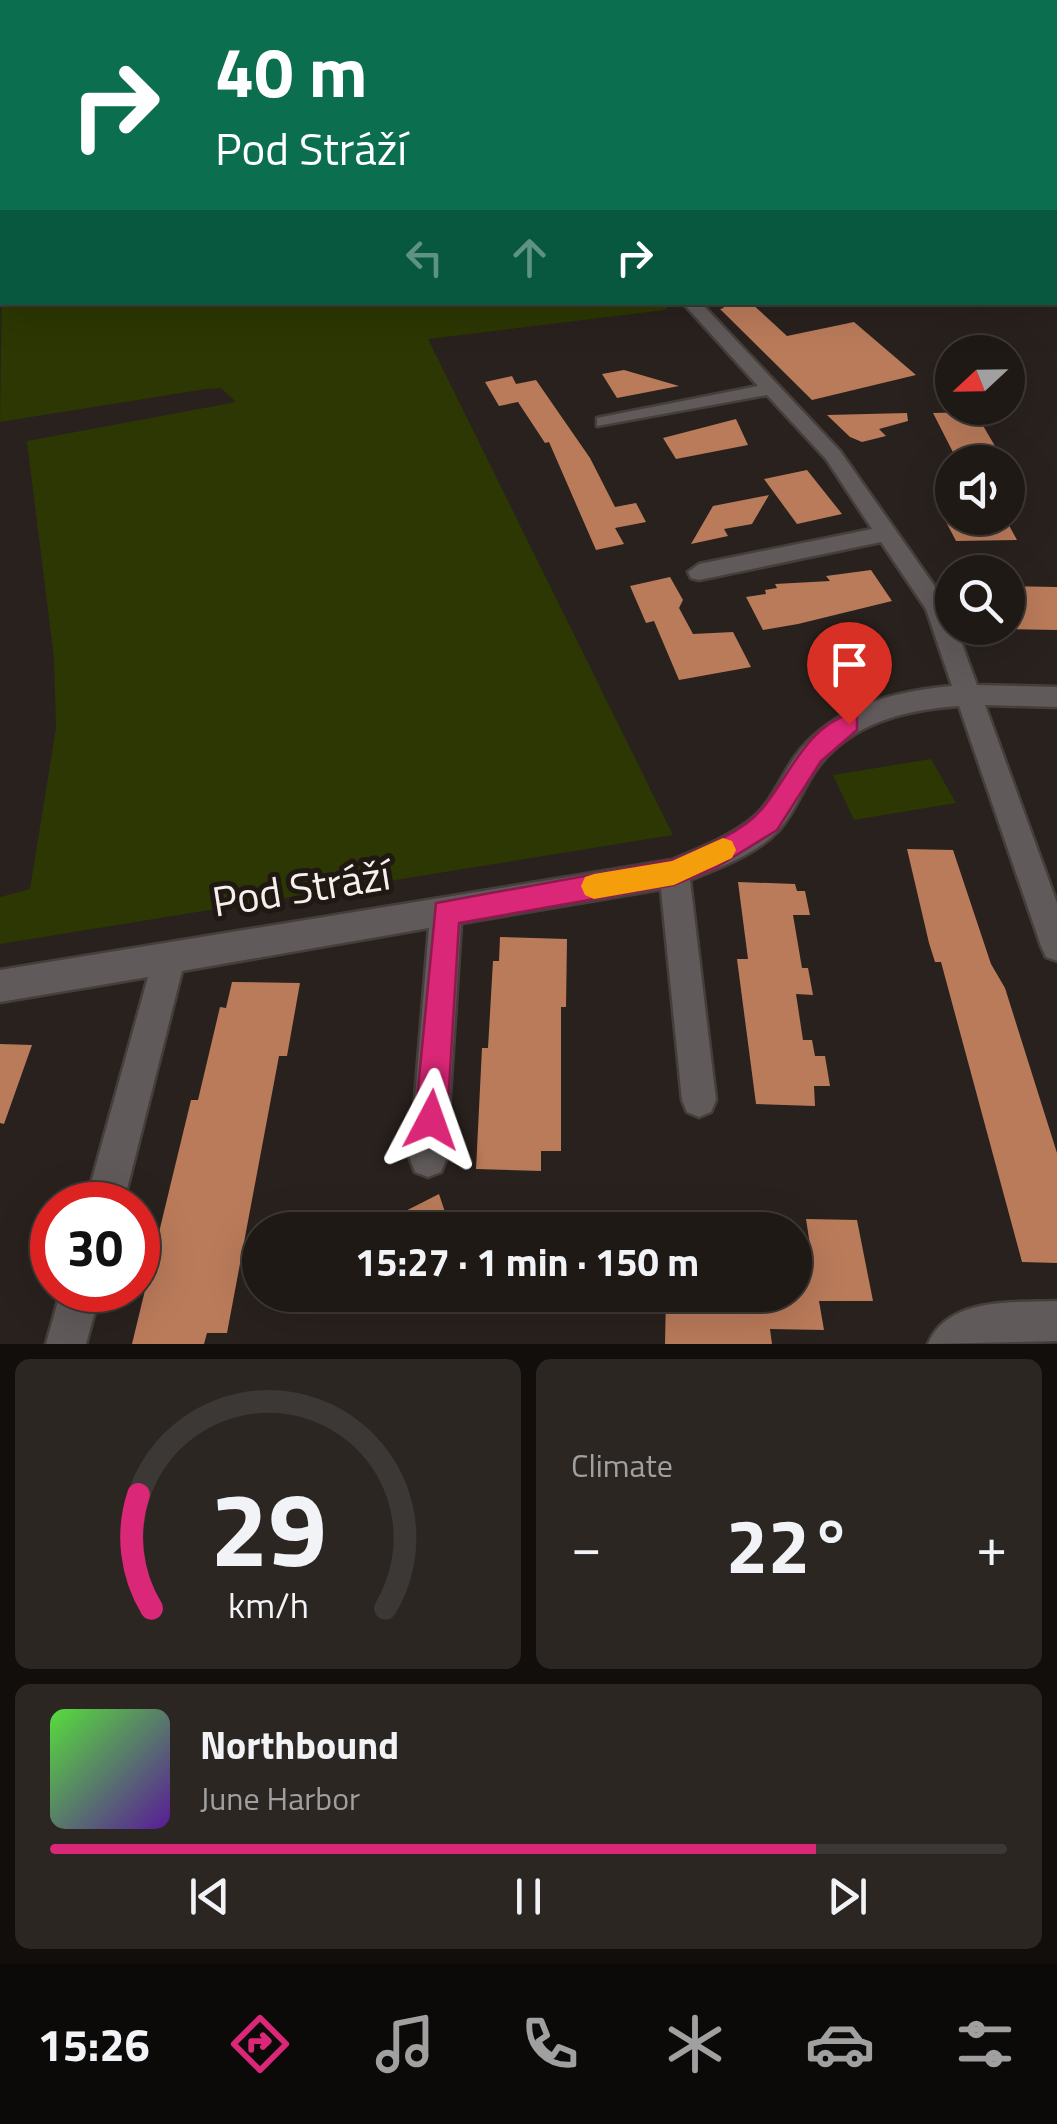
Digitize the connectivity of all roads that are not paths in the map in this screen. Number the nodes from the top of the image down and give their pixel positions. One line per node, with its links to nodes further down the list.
1 (693, 305): 2 (street)
2 (769, 389): 3 (street); 4 (street)
3 (604, 422)
4 (890, 533): 5 (street); 6 (street)
5 (699, 572)
6 (970, 695): 7 (street, Pod Stráží); 8 (street, Pod Stráží); 10 (street)
7 (1057, 698)
8 (674, 872): 9 (street, Pod Stráží); 13 (street)
9 (446, 912): 11 (street, Pod Stráží); 14 (street)
10 (1057, 946)
11 (170, 955): 12 (street, Pod Stráží); 15 (street)
12 (0, 986)
13 (699, 1100)
14 (428, 1159)
15 (110, 1182)
16 (75, 1312): 18 (street)
17 (1057, 1321): 19 (street)
18 (66, 1344)
19 (948, 1344)

